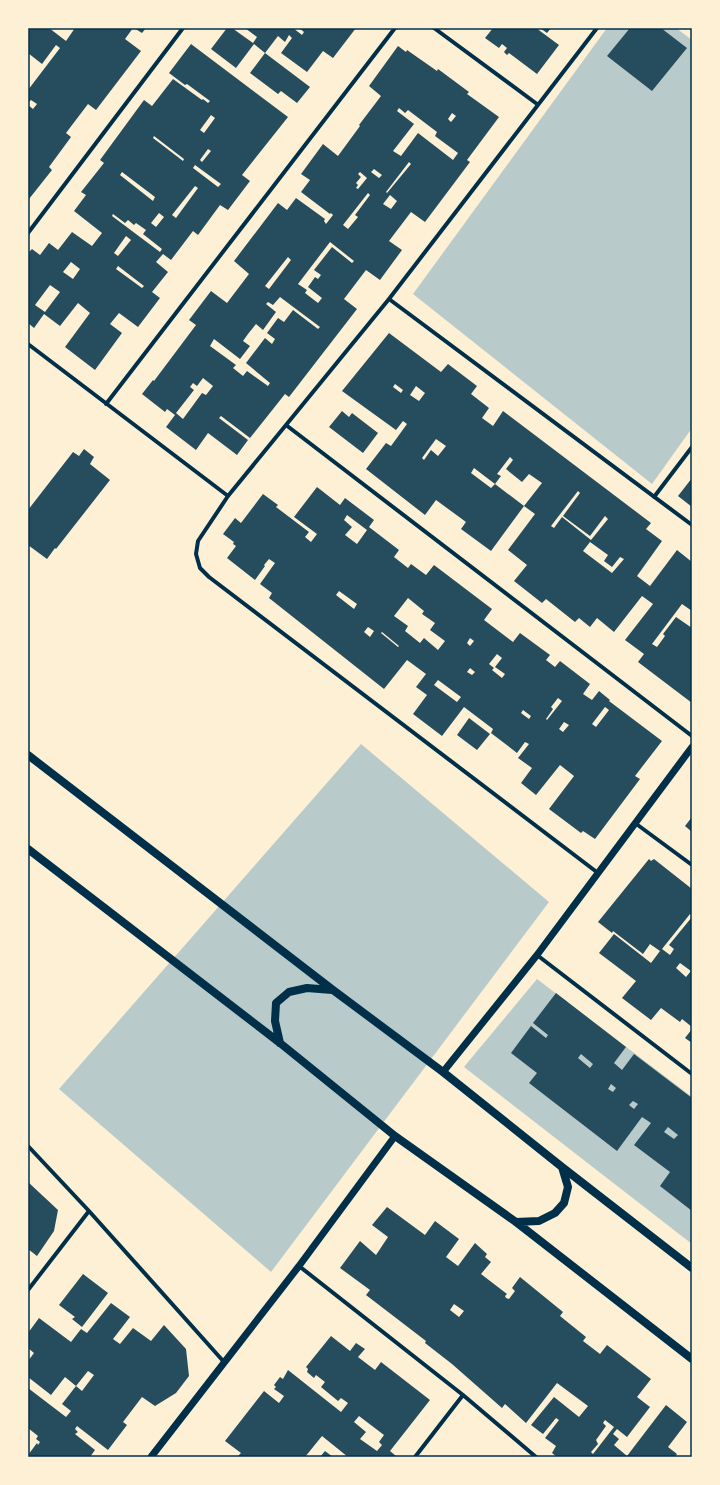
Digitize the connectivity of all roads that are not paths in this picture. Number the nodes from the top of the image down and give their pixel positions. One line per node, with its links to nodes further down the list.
1 (183, 28): 6 (street)
2 (395, 28): 9 (street)
3 (434, 28): 5 (street)
4 (597, 28): 5 (street)
5 (537, 104): 7 (street)
6 (28, 233)
7 (389, 299): 10 (street); 13 (street)
8 (28, 344): 9 (street)
9 (106, 404): 12 (street)
10 (286, 425): 12 (street); 15 (street)
11 (692, 448): 13 (street)
12 (228, 496): 21 (street)
13 (654, 497): 14 (street)
14 (692, 525)
15 (692, 736)
16 (692, 747): 18 (street)
17 (28, 755): 23 (main road)
18 (635, 823): 20 (street); 21 (street)
19 (28, 849): 24 (main road)
20 (692, 865)
21 (598, 873): 22 (street)
22 (537, 955): 25 (street); 26 (street)
23 (333, 990): 24 (main road); 25 (main road)
24 (280, 1042): 27 (main road)
25 (442, 1072): 29 (main road)
26 (692, 1074)
27 (394, 1136): 31 (main road); 32 (street)
28 (28, 1146): 30 (street)
29 (562, 1167): 31 (main road); 33 (main road)
30 (88, 1211): 34 (street); 36 (street)
31 (516, 1222): 35 (main road)
32 (299, 1266): 36 (street); 37 (street)
33 (692, 1268)
34 (28, 1290)
35 (692, 1358)
36 (224, 1362): 38 (street)
37 (463, 1395): 39 (street); 40 (street)
38 (151, 1457)
39 (416, 1457)
40 (536, 1457)

